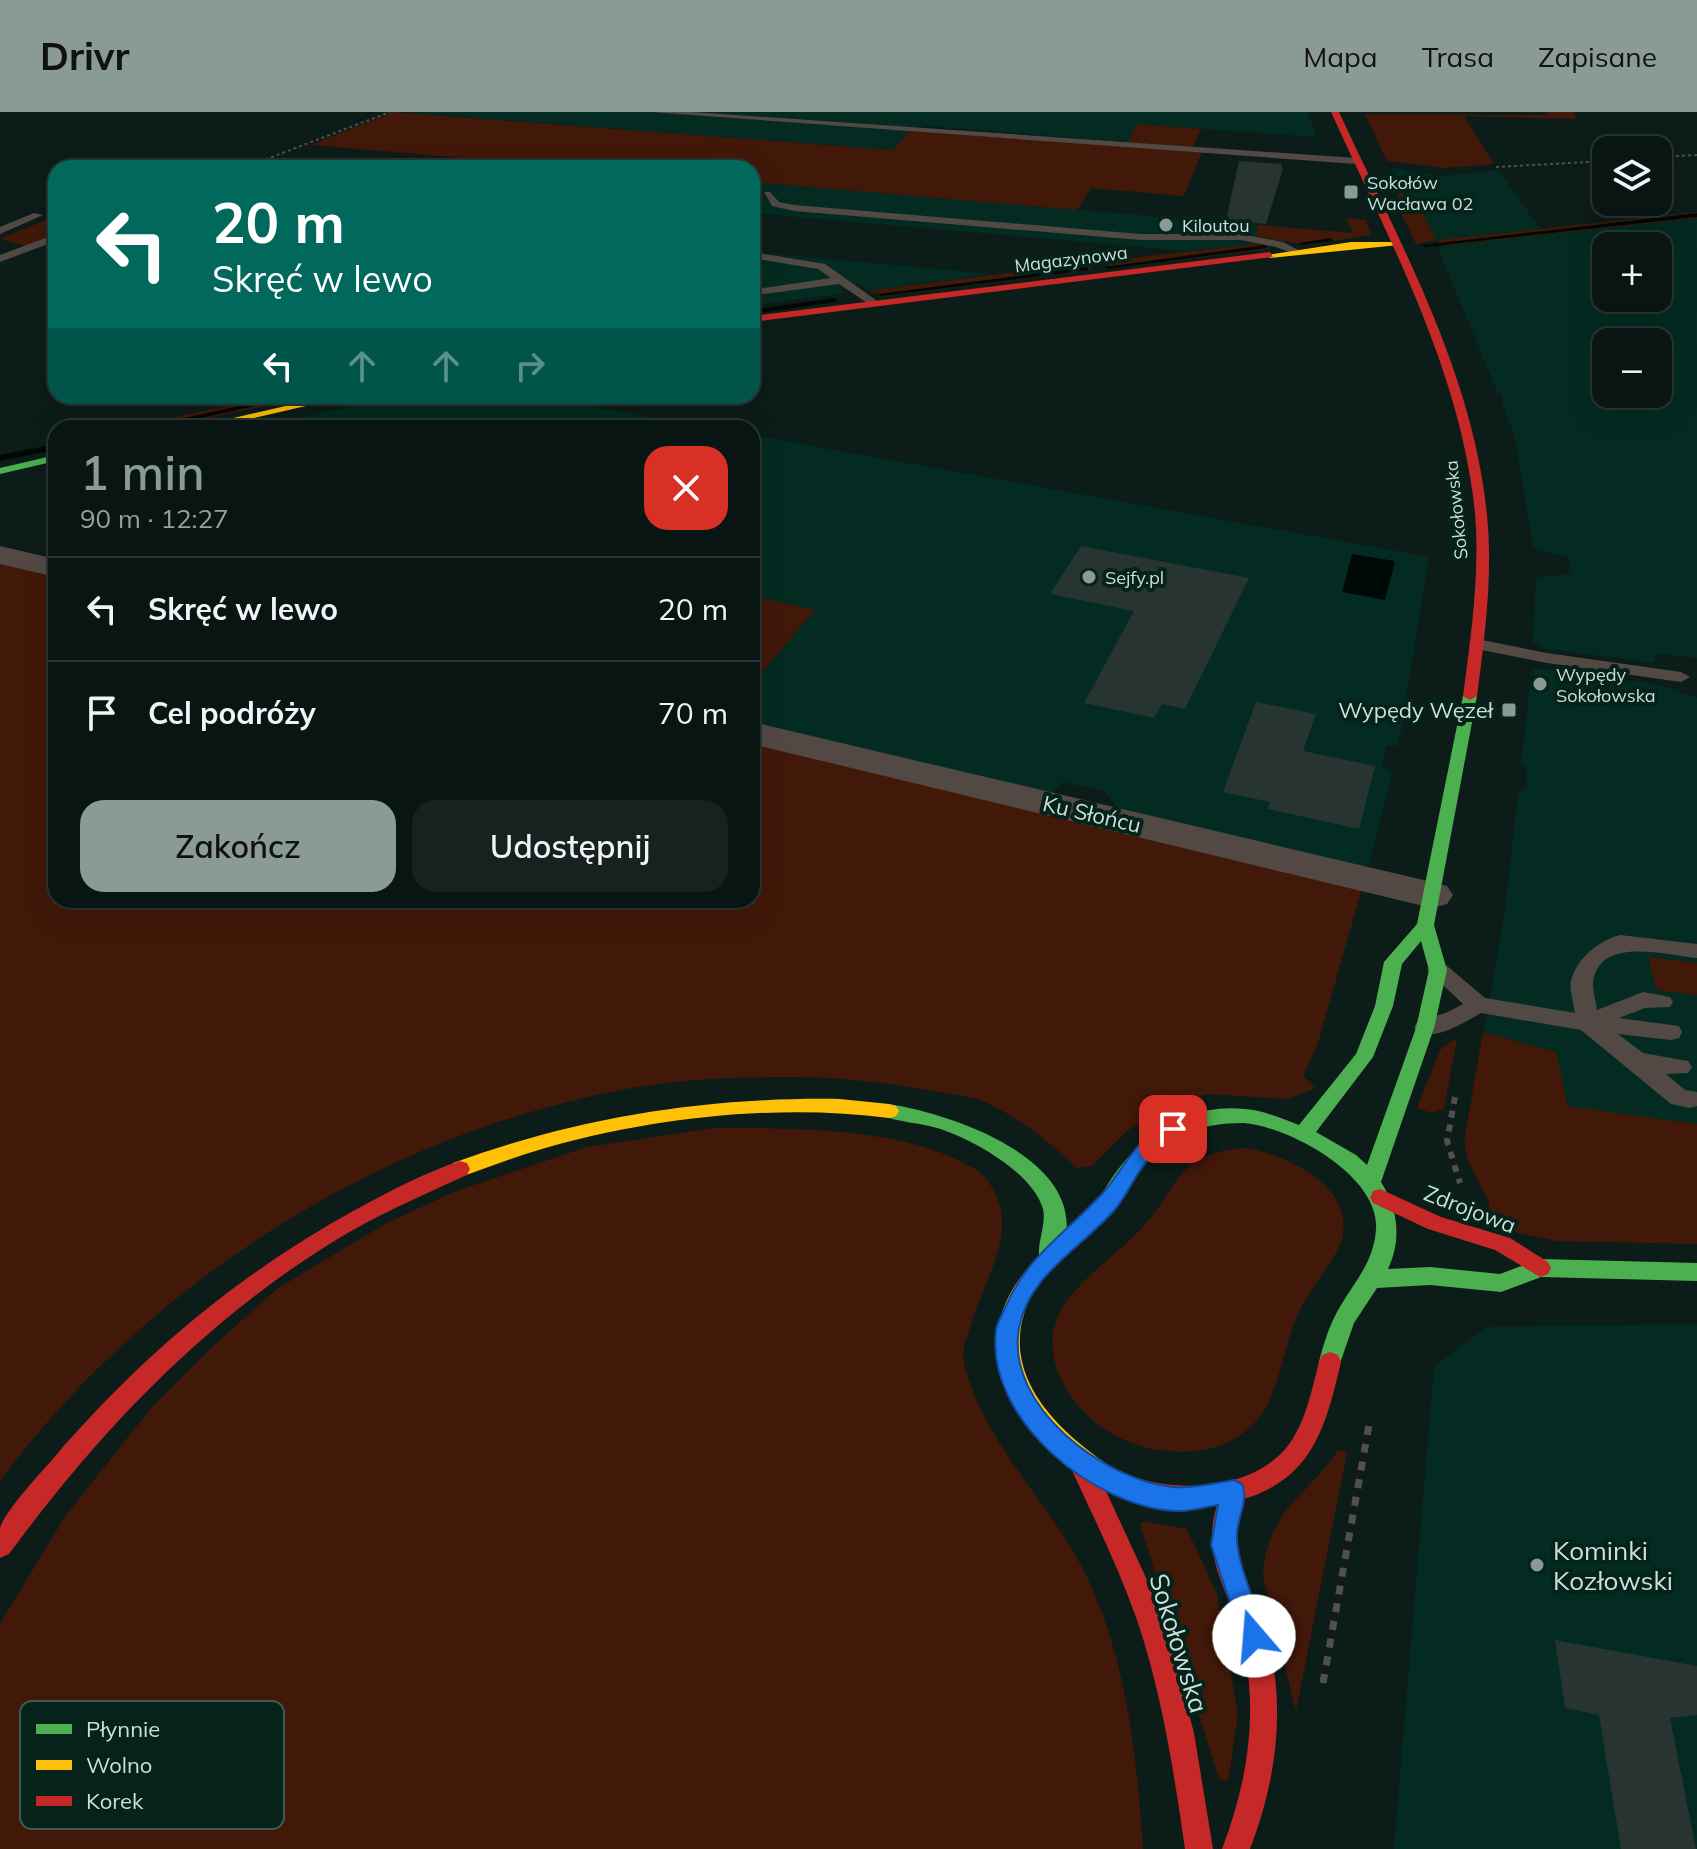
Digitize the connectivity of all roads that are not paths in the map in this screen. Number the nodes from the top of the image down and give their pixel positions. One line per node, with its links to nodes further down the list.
1 (655, 112): 3 (lane)
2 (1335, 112): 3 (main road, Sokołowska)
3 (1356, 161): 8 (main road, Sokołowska)
4 (767, 194): 9 (lane)
5 (38, 215): 6 (lane)
6 (0, 231)
7 (48, 240): 11 (lane)
8 (1395, 245): 9 (main road, Magazynowa); 22 (main road, Sokołowska)
9 (1297, 252): 14 (main road, Magazynowa)
10 (760, 256): 12 (lane)
11 (0, 259)
12 (843, 280): 13 (lane); 14 (lane)
13 (760, 290)
14 (874, 303): 15 (main road, Magazynowa)
15 (760, 318)
16 (307, 404): 17 (main road)
17 (233, 420)
18 (48, 460): 19 (main road)
19 (0, 471)
20 (0, 555): 21 (street)
21 (48, 566)
22 (1477, 644): 23 (lane); 25 (main road, Sokołowska)
23 (1681, 677)
24 (760, 735): 25 (street, Ku Słońcu)
25 (1429, 910): 27 (main road, Sokołowska); 36 (main road, Sokołowska)
26 (1697, 951): 30 (lane)
27 (1438, 970): 29 (lane); 31 (main road, Sokołowska)
28 (1662, 1002): 30 (lane)
29 (1478, 1005): 30 (lane); 31 (lane)
30 (1587, 1022): 32 (lane); 33 (lane)
31 (1425, 1028): 37 (main road, Sokołowska)
32 (1671, 1032)
33 (1637, 1061): 34 (lane); 35 (lane)
34 (1680, 1067)
35 (1690, 1099)
36 (1305, 1132): 37 (main road, Zdrojowa); 38 (main road, Zdrojowa)
37 (1376, 1189): 39 (main road, Zdrojowa); 41 (main road)
38 (1049, 1257): 42 (main road, Zdrojowa); 44 (main road)
39 (1540, 1268): 40 (main road); 41 (main road)
40 (1697, 1272)
41 (1370, 1279): 43 (main road)
42 (1080, 1462): 43 (main road, Zdrojowa); 45 (main road, Sokołowska)
43 (1234, 1492): 46 (main road)
44 (0, 1546)
45 (1199, 1849)
46 (1236, 1849)

